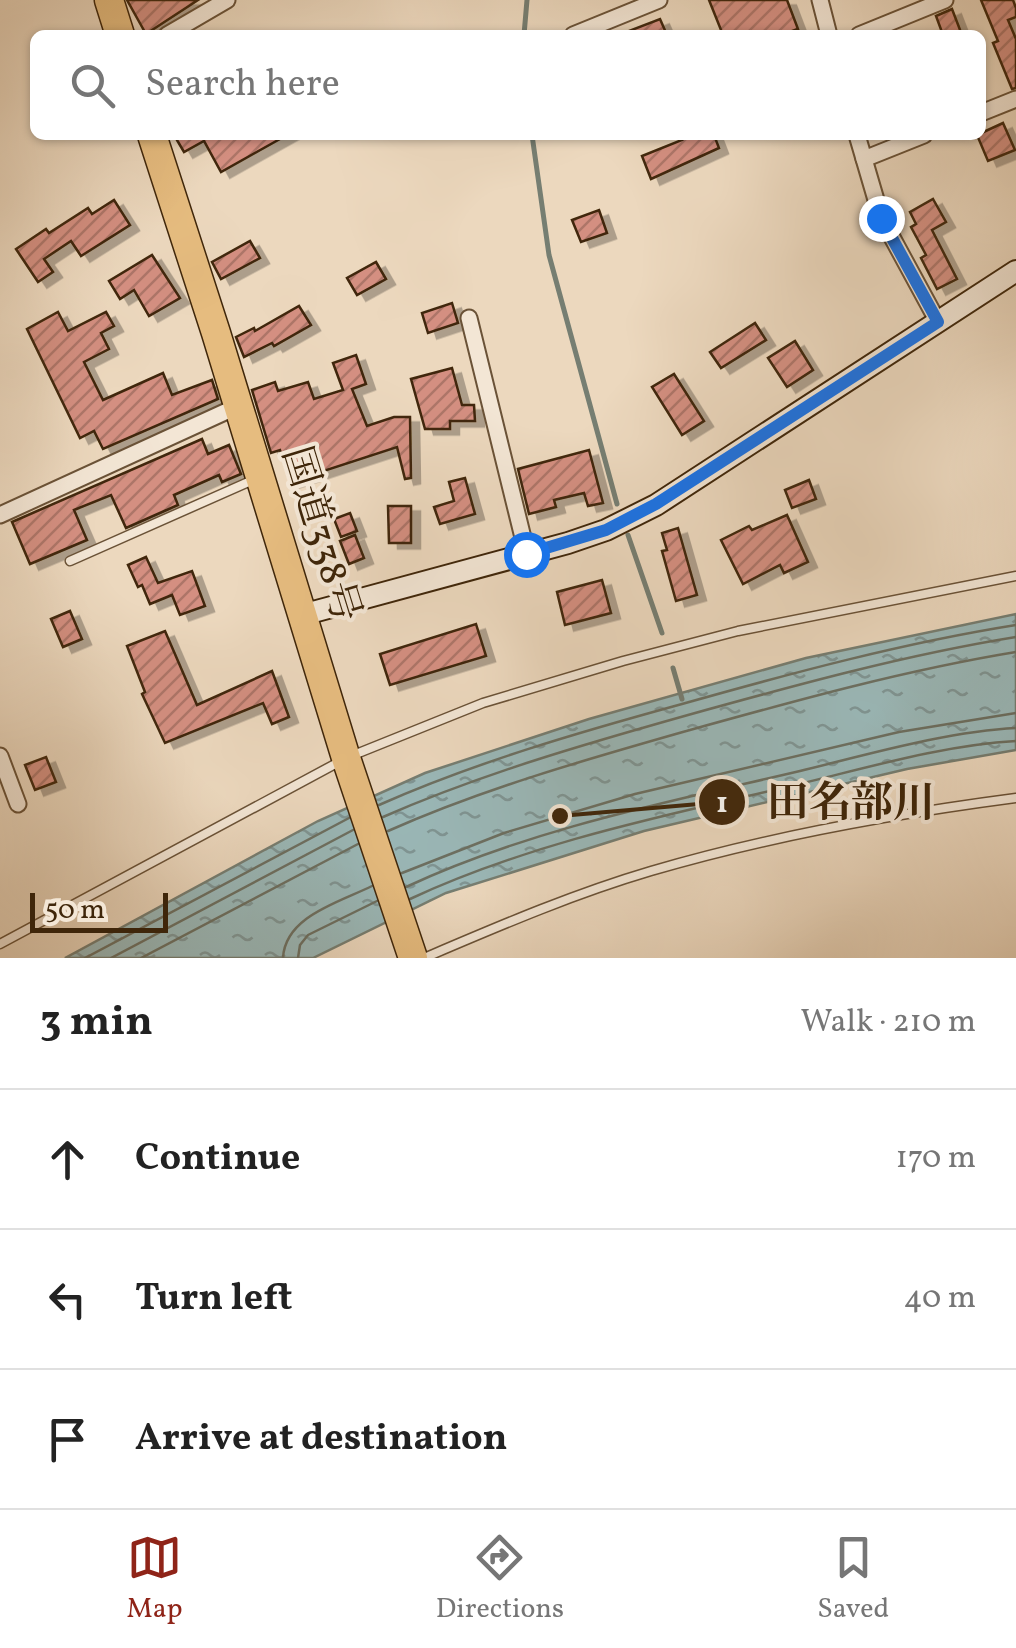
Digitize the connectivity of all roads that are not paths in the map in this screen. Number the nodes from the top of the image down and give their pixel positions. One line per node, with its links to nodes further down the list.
1 (108, 0): 6 (highway)
2 (227, 0): 7 (street)
3 (660, 0): 8 (street)
4 (820, 0): 9 (street)
5 (945, 0): 10 (street)
6 (118, 30)
7 (176, 30)
8 (586, 30)
9 (828, 30)
10 (871, 30)
11 (1016, 99): 12 (street)
12 (986, 110)
13 (154, 140): 20 (highway, 国道338号)
14 (858, 140): 16 (street)
15 (912, 140): 16 (street)
16 (864, 160): 19 (street)
17 (1016, 271): 19 (street)
18 (469, 318): 23 (street)
19 (938, 322): 23 (street)
20 (238, 406): 21 (highway, 国道338号); 22 (street)
21 (259, 477): 24 (lane); 26 (highway, 国道338号)
22 (0, 515)
23 (526, 554): 26 (street)
24 (70, 561)
25 (1016, 576): 28 (lane)
26 (302, 615): 28 (highway, 国道338号)
27 (0, 756): 30 (street)
28 (349, 765): 31 (lane); 32 (highway, 国道338号)
29 (1016, 798): 32 (lane)
30 (18, 804)
31 (0, 944)
32 (416, 956)

